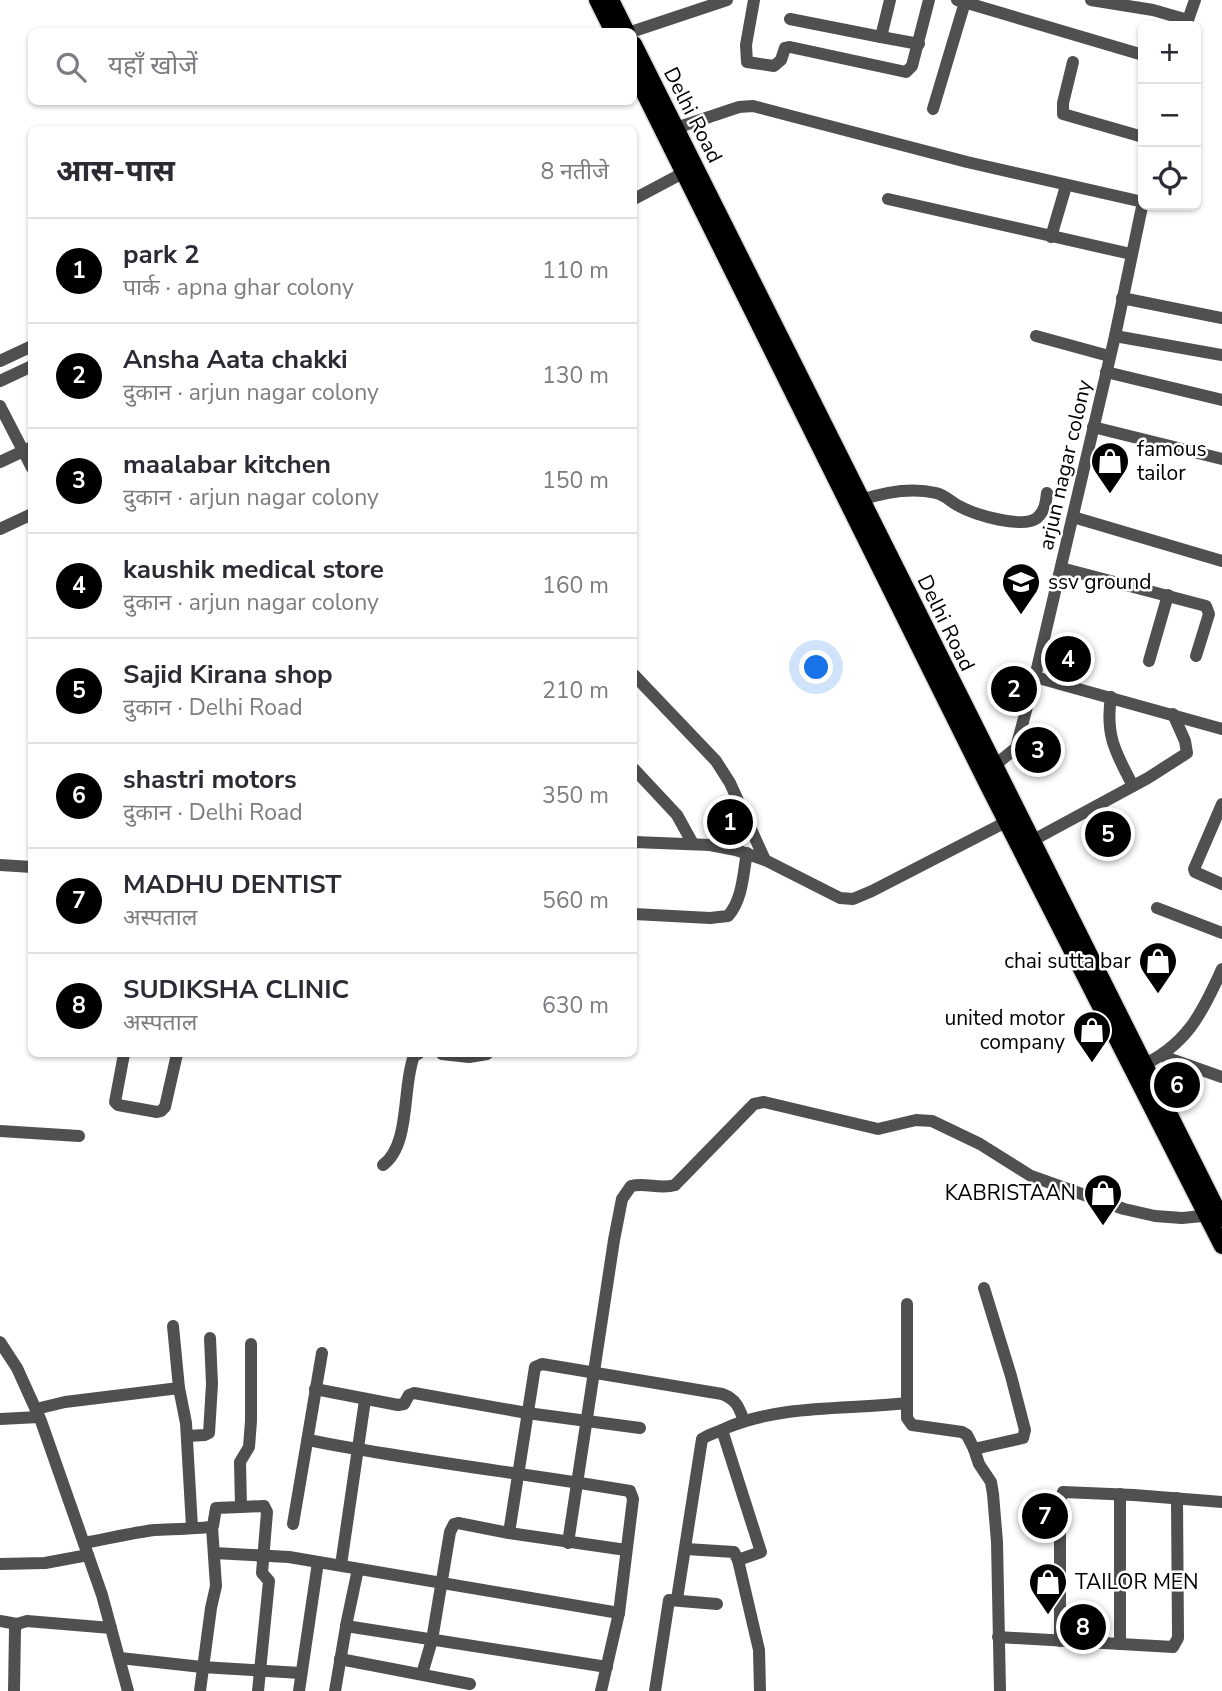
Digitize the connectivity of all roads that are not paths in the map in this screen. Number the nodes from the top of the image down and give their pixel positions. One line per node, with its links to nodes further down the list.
1 (597, 0): 13 (main road)
2 (611, 0): 14 (main road)
3 (727, 0): 15 (street)
4 (754, 0): 17 (street)
5 (890, 0): 16 (street)
6 (929, 0): 17 (street)
7 (1091, 0): 11 (street)
8 (1195, 0): 12 (street)
9 (961, 1): 19 (street); 22 (street)
10 (790, 19): 16 (street)
11 (1182, 21)
12 (1188, 21)
13 (611, 28)
14 (627, 28)
15 (637, 29)
16 (881, 37): 17 (street)
17 (919, 44)
18 (637, 50): 23 (main road, Delhi Road)
19 (1138, 54)
20 (1073, 62): 24 (street)
21 (637, 79): 25 (main road, Delhi Road)
22 (933, 109)
23 (676, 128): 26 (street); 51 (main road, Delhi Road)
24 (1138, 136)
25 (683, 173): 27 (street); 69 (main road, Delhi Road)
26 (1066, 186): 29 (street); 31 (street)
27 (637, 197)
28 (888, 199): 31 (street)
29 (1138, 201)
30 (1141, 210): 32 (street, arjun nagar colony)
31 (1051, 237): 32 (street)
32 (1131, 254): 33 (street, arjun nagar colony)
33 (1122, 298): 34 (street); 36 (street, arjun nagar colony)
34 (1222, 318)
35 (1036, 336): 39 (street)
36 (1115, 336): 38 (street); 39 (street, arjun nagar colony)
37 (28, 348): 40 (street)
38 (1222, 355)
39 (1109, 356): 42 (street, arjun nagar colony)
40 (0, 361)
41 (28, 368): 43 (street)
42 (1106, 373): 44 (street); 46 (street, arjun nagar colony)
43 (0, 381)
44 (1222, 400)
45 (0, 406): 47 (street)
46 (1093, 427): 48 (street); 53 (street, arjun nagar colony)
47 (27, 449): 49 (street)
48 (1222, 459)
49 (0, 462)
50 (1047, 493): 51 (street)
51 (861, 500): 65 (main road, Delhi Road)
52 (28, 516): 54 (street)
53 (1073, 517): 55 (street); 56 (street, arjun nagar colony)
54 (0, 529)
55 (1222, 561)
56 (1061, 568): 57 (street); 60 (street, arjun nagar colony)
57 (1168, 595): 58 (street); 59 (street)
58 (1196, 656)
59 (1149, 661)
60 (1035, 677): 62 (street); 65 (street, arjun nagar colony)
61 (637, 678): 74 (street)
62 (1111, 697): 63 (street); 67 (street)
63 (1173, 714): 64 (street); 67 (street)
64 (1222, 729)
65 (994, 766): 72 (main road, Delhi Road)
66 (637, 772): 71 (street)
67 (1133, 786): 72 (street)
68 (1221, 809): 77 (street)
69 (1006, 822): 72 (main road, Delhi Road); 74 (street)
70 (637, 842): 71 (street)
71 (693, 844): 73 (street)
72 (1026, 844): 86 (main road, Delhi Road)
73 (747, 853): 74 (street); 79 (street)
74 (765, 860)
75 (0, 865): 76 (street)
76 (28, 867)
77 (1222, 884)
78 (1157, 908): 80 (street)
79 (637, 914)
80 (1222, 933)
81 (1222, 969): 82 (street)
82 (1162, 1056): 86 (street); 87 (street)
83 (123, 1057): 84 (street)
84 (176, 1057)
85 (414, 1057): 90 (street)
86 (1140, 1067): 91 (main road, Delhi Road)
87 (1222, 1077)
88 (0, 1131): 89 (street)
89 (79, 1136)
90 (383, 1165)
91 (1216, 1216): 92 (main road, Delhi Road); 100 (street)
92 (1220, 1238)
93 (984, 1287): 114 (street)
94 (907, 1304): 104 (street)
95 (173, 1326): 101 (street)
96 (210, 1338): 112 (street)
97 (0, 1342): 105 (street)
98 (251, 1344): 121 (street)
99 (322, 1353): 102 (street)
100 (593, 1373): 106 (street); 108 (street); 109 (street)
101 (179, 1388): 105 (street); 112 (street)
102 (314, 1389): 103 (street); 113 (street)
103 (365, 1399): 106 (street); 115 (street)
104 (907, 1403): 109 (street); 114 (street)
105 (37, 1413): 107 (street); 127 (street)
106 (527, 1413): 108 (street); 116 (street)
107 (0, 1419)
108 (586, 1420): 110 (street); 117 (street)
109 (744, 1421): 111 (street)
110 (640, 1428)
111 (722, 1430): 128 (street); 132 (street)
112 (187, 1436): 123 (street)
113 (308, 1440): 115 (street); 122 (street)
114 (974, 1448): 145 (street)
115 (357, 1450): 116 (street); 135 (street)
116 (518, 1472): 117 (street); 125 (street)
117 (577, 1482): 126 (street); 129 (street)
118 (1120, 1494): 119 (street); 147 (street); 148 (street)
119 (1177, 1498): 120 (street); 148 (street)
120 (1222, 1502)
121 (241, 1507): 124 (street); 131 (street)
122 (293, 1524)
123 (192, 1527): 124 (street); 127 (street)
124 (212, 1527): 130 (street)
125 (509, 1534): 126 (street); 137 (street)
126 (568, 1543): 129 (street)
127 (86, 1549): 134 (street); 144 (street)
128 (686, 1549): 132 (street); 138 (street)
129 (626, 1550): 140 (street)
130 (214, 1553): 131 (street); 151 (street)
131 (265, 1554): 133 (street); 153 (street)
132 (738, 1560): 165 (street)
133 (318, 1562): 135 (street); 154 (street)
134 (0, 1564)
135 (341, 1565): 136 (street)
136 (358, 1569): 137 (street); 143 (street)
137 (441, 1584): 140 (street); 146 (street)
138 (677, 1599): 139 (street); 164 (street)
139 (717, 1604)
140 (619, 1613): 152 (street)
141 (0, 1621): 142 (street)
142 (17, 1624): 144 (street); 157 (street)
143 (346, 1626): 146 (street); 150 (street)
144 (111, 1628): 149 (street)
145 (998, 1637): 147 (street); 166 (street)
146 (432, 1640): 152 (street); 155 (street)
147 (1060, 1641): 148 (street)
148 (1120, 1644)
149 (120, 1658): 151 (street); 158 (street)
150 (340, 1659): 155 (street); 162 (street)
151 (202, 1667): 153 (street); 159 (street)
152 (607, 1667): 163 (street)
153 (261, 1671): 154 (street); 160 (street)
154 (301, 1673): 161 (street)
155 (422, 1674): 156 (street)
156 (470, 1684)
157 (14, 1691)
158 (128, 1691)
159 (200, 1691)
160 (258, 1691)
161 (299, 1691)
162 (335, 1691)
163 (601, 1691)
164 (655, 1691)
165 (760, 1691)
166 (1000, 1691)

